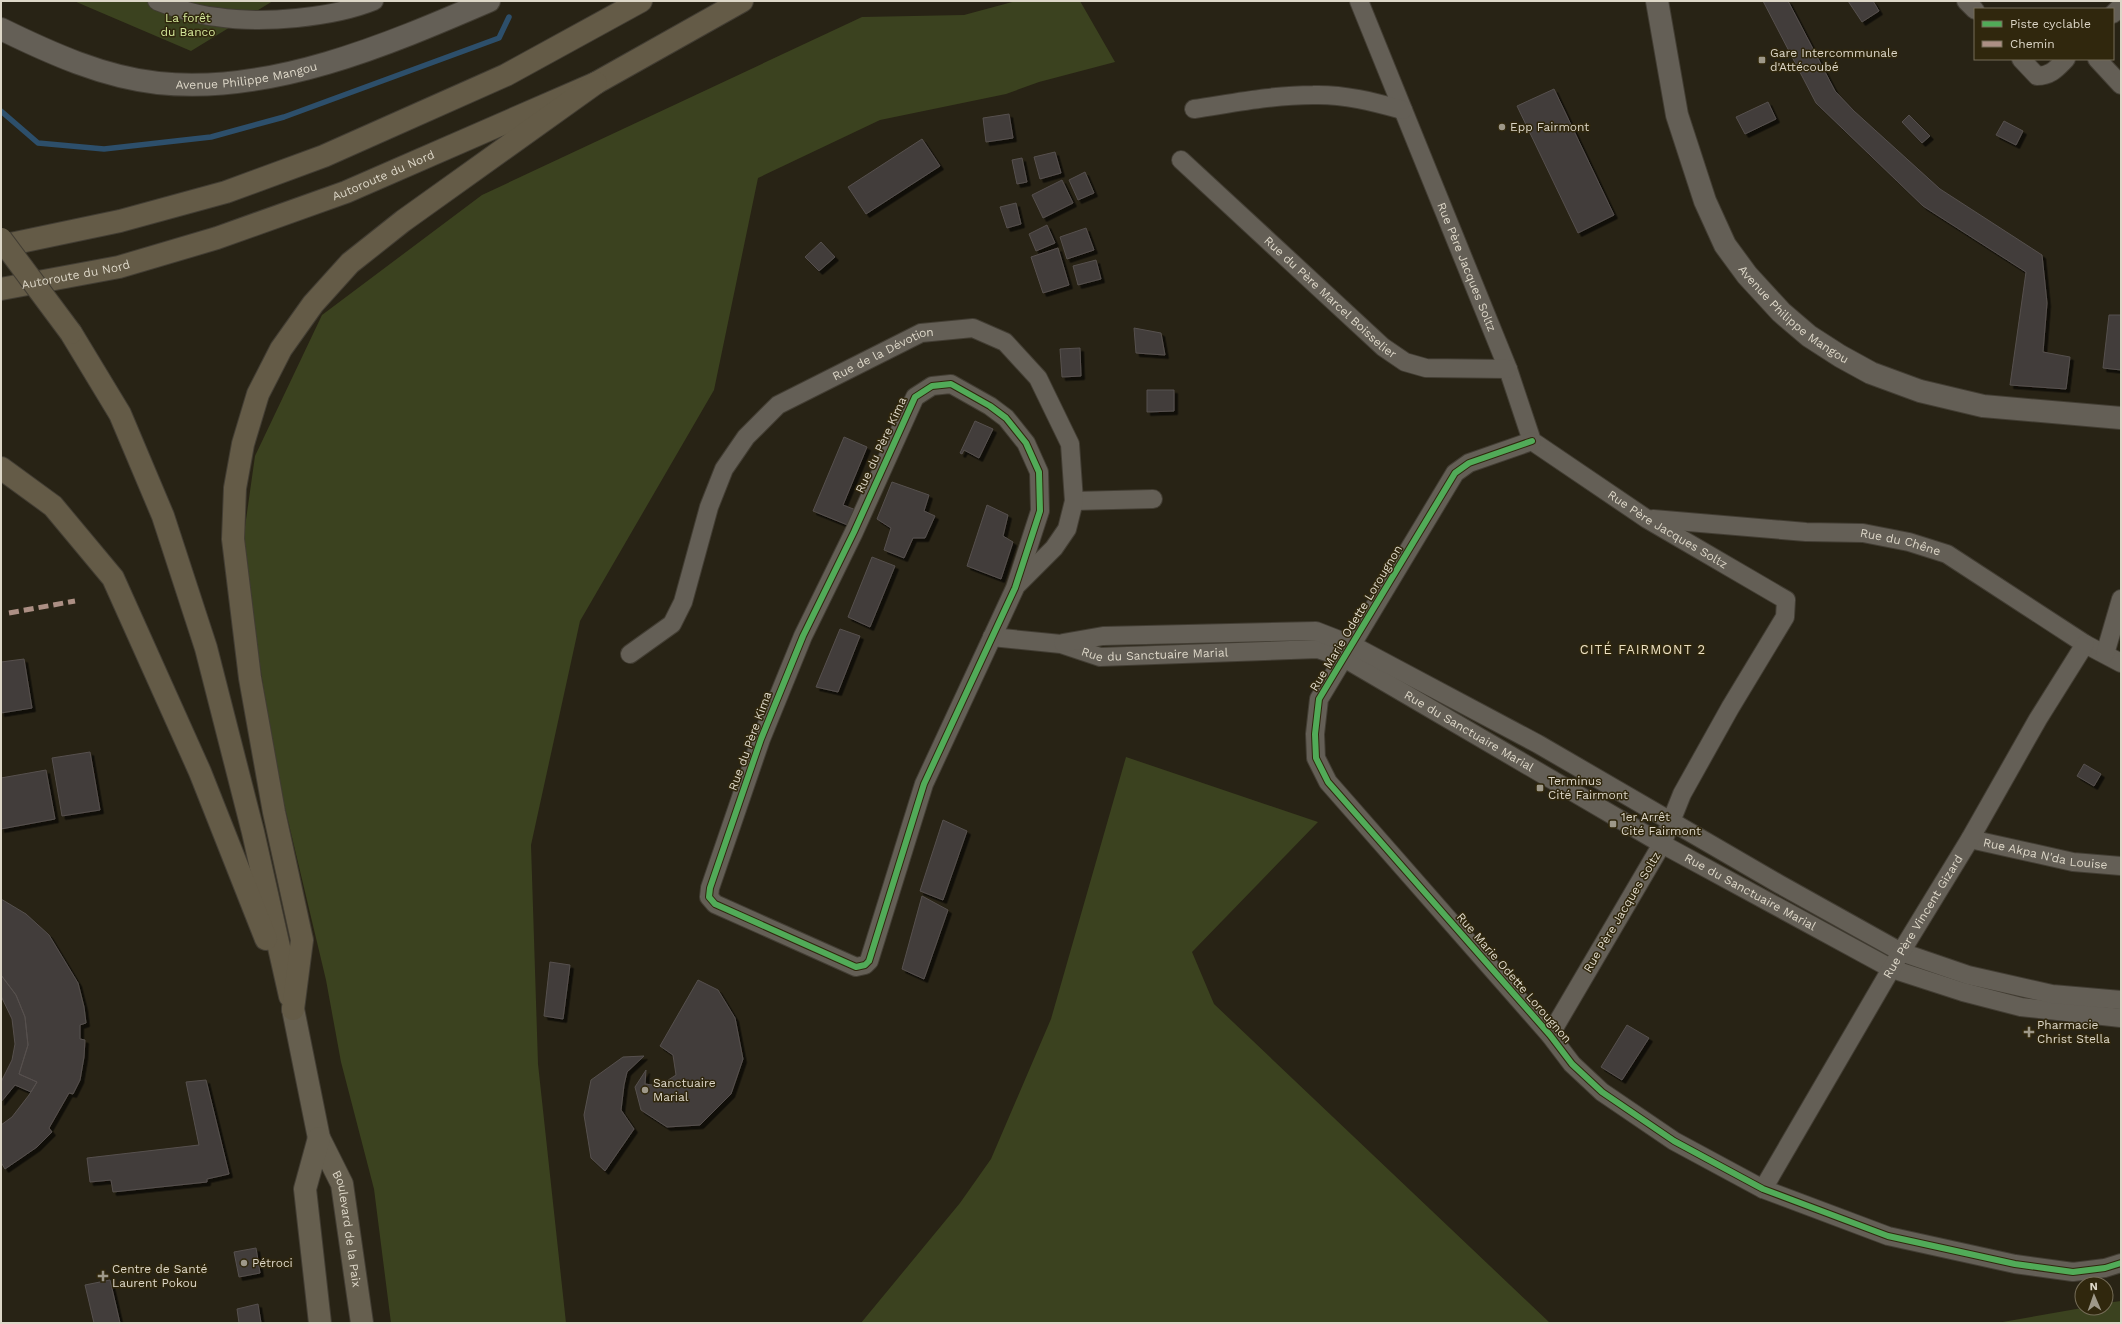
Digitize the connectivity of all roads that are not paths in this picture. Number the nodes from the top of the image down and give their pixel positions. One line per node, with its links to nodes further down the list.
1 (157, 1): 2 (street)
2 (374, 1)
3 (489, 1): 10 (street, Avenue Philippe Mangou)
4 (641, 1): 20 (highway)
5 (742, 1): 14 (highway, Autoroute du Nord)
6 (1359, 1): 17 (street, Rue Père Jacques Soltz)
7 (1657, 1): 23 (street, Avenue Philippe Mangou)
8 (1966, 1): 9 (street)
9 (1974, 9)
10 (1, 29)
11 (2022, 60): 12 (street)
12 (2065, 60)
13 (2098, 60): 15 (street)
14 (596, 83): 21 (highway, Autoroute du Nord); 46 (highway)
15 (2121, 85)
16 (1194, 109): 17 (street)
17 (1403, 110): 22 (street, Rue Père Jacques Soltz)
18 (1181, 160): 22 (street, Rue du Père Marcel Boisselier)
19 (1, 239): 46 (highway, bridge)
20 (1, 246)
21 (1, 289)
22 (1508, 369): 24 (street, Rue Père Jacques Soltz)
23 (2121, 418)
24 (1532, 442): 28 (street, Rue Père Jacques Soltz); 33 (street, Rue Marie Odette Lorougnon)
25 (1, 468): 46 (highway)
26 (1153, 499): 27 (street)
27 (1074, 501): 29 (street, Rue de la Dévotion); 34 (street, Rue de la Dévotion)
28 (1647, 519): 32 (street, Rue du Chêne); 39 (street, Rue Père Jacques Soltz)
29 (1015, 588): 31 (street, Rue du Père Kima); 31 (street, Rue du Père Kima)
30 (2121, 599): 35 (street)
31 (992, 637): 33 (street, Rue du Sanctuaire Marial)
32 (2084, 644): 35 (street, Rue du Chêne); 40 (street, Rue Père Vincent Gizard)
33 (1348, 652): 37 (street, Rue du Sanctuaire Marial); 38 (street, Rue du Sanctuaire Marial); 48 (street, Rue Marie Odette Lorougnon)
34 (630, 654)
35 (2105, 654): 36 (street, Rue du Chêne)
36 (2121, 664)
37 (1538, 744): 38 (street); 39 (street, Rue du Sanctuaire Marial)
38 (1525, 763): 41 (street, Rue du Sanctuaire Marial)
39 (1672, 822): 41 (street, Rue Père Jacques Soltz); 43 (street, Rue du Sanctuaire Marial)
40 (1970, 839): 42 (street, Rue Akpa N'da Louise); 43 (street, Rue Père Vincent Gizard)
41 (1662, 844): 44 (street, Rue du Sanctuaire Marial); 48 (street, Rue Père Jacques Soltz)
42 (2121, 866)
43 (1901, 952): 44 (street, Rue Père Vincent Gizard); 45 (street, Rue du Sanctuaire Marial)
44 (1892, 969): 47 (street, Rue du Sanctuaire Marial); 50 (street, Rue Père Vincent Gizard)
45 (2121, 1000)
46 (294, 1009): 49 (main road, Boulevard de la Paix)
47 (2121, 1018)
48 (1550, 1035): 50 (street, Rue Marie Odette Lorougnon)
49 (320, 1138): 52 (main road, Boulevard de la Paix); 53 (main road, Boulevard de la Paix)
50 (1764, 1189): 51 (street, Rue Marie Odette Lorougnon)
51 (2121, 1263)
52 (320, 1323)
53 (362, 1323)

